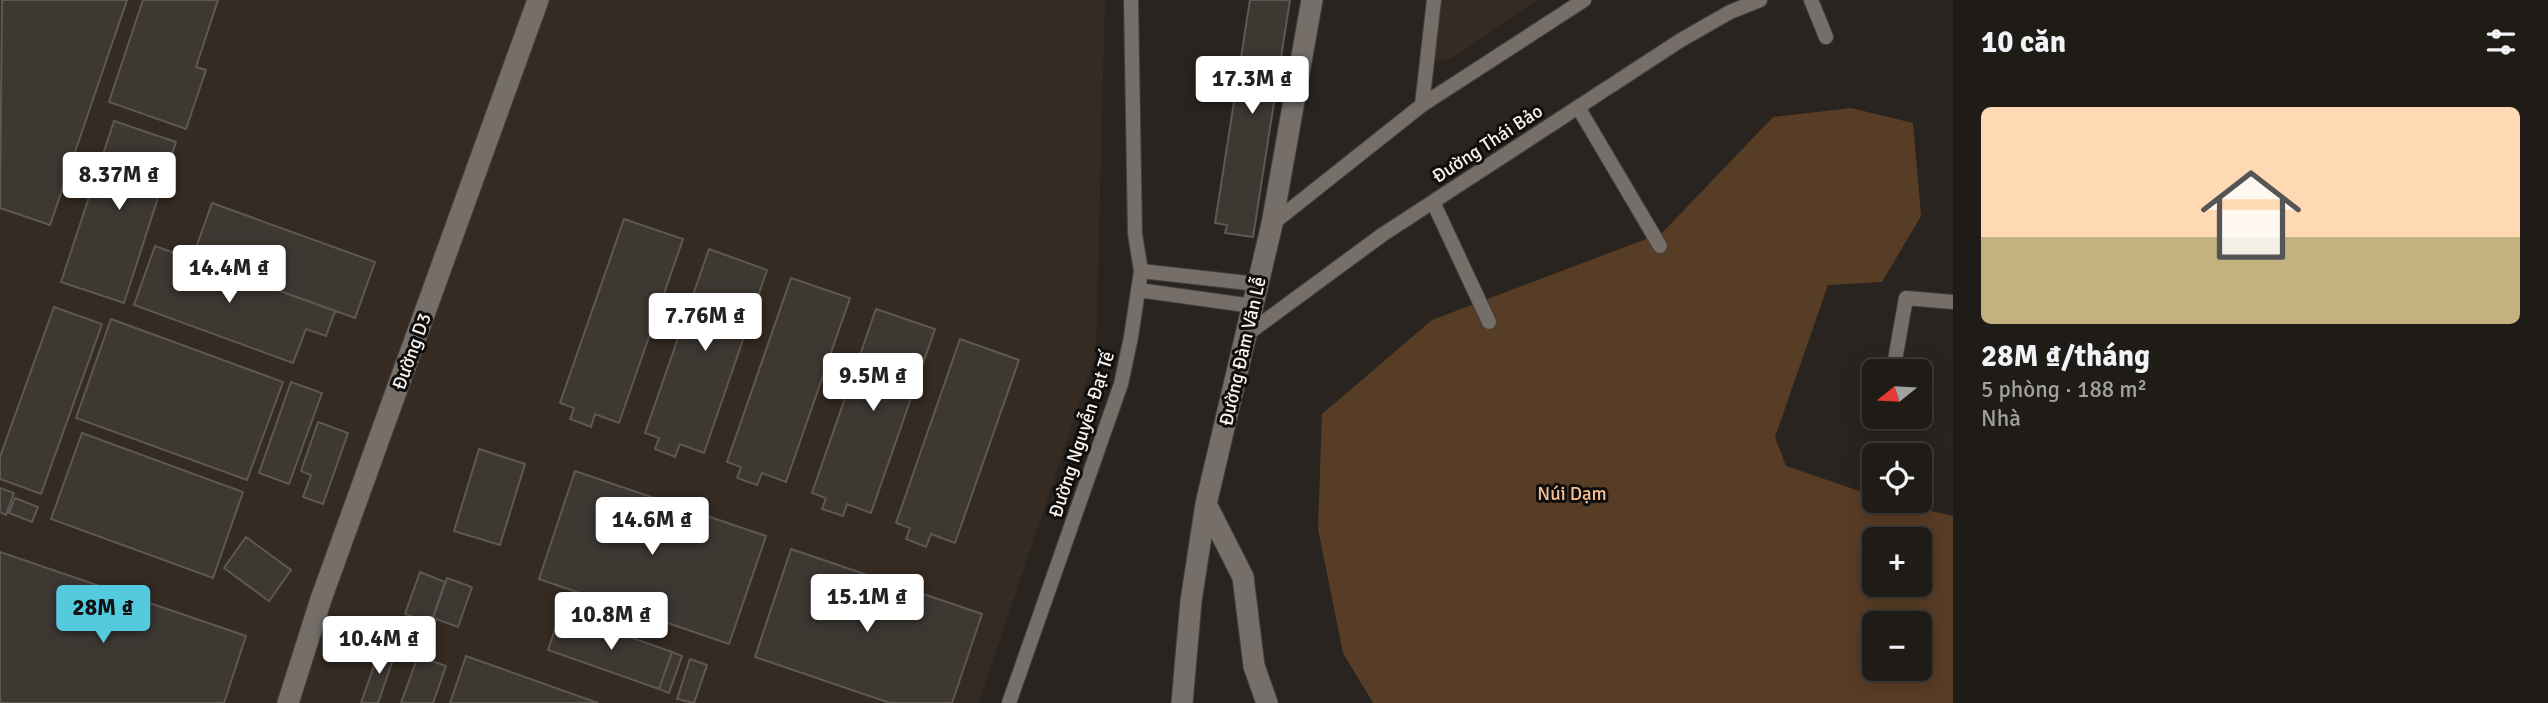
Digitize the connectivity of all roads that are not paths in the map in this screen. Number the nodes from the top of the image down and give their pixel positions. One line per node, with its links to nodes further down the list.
1 (538, 0): 23 (main road, Đường D3)
2 (1131, 0): 14 (street, Đường Nguyễn Đạt Tế)
3 (1312, 0): 12 (main road, Đường Đàm Văn Lễ)
4 (1434, 0): 9 (street)
5 (1584, 0): 9 (street)
6 (1760, 0): 10 (street, Đường Thái Bảo)
7 (1811, 0): 8 (street)
8 (1826, 37)
9 (1422, 105): 12 (street)
10 (1578, 107): 11 (street, Đường Thái Bảo); 13 (street)
11 (1433, 202): 19 (street); 20 (street, Đường Thái Bảo)
12 (1272, 224): 15 (main road, Đường Đàm Văn Lễ)
13 (1660, 246)
14 (1140, 271): 15 (street); 16 (street, Đường Nguyễn Đạt Tế)
15 (1257, 284): 18 (main road, Đường Đàm Văn Lễ)
16 (1138, 290): 18 (street); 24 (street, Đường Nguyễn Đạt Tế)
17 (1953, 302): 21 (street)
18 (1253, 306): 20 (main road, Đường Đàm Văn Lễ)
19 (1489, 322)
20 (1246, 335): 22 (main road, Đường Đàm Văn Lễ)
21 (1895, 359)
22 (1206, 504): 25 (main road, Đường Đàm Văn Lễ); 26 (main road)
23 (288, 703)
24 (1009, 703)
25 (1182, 703)
26 (1268, 703)

